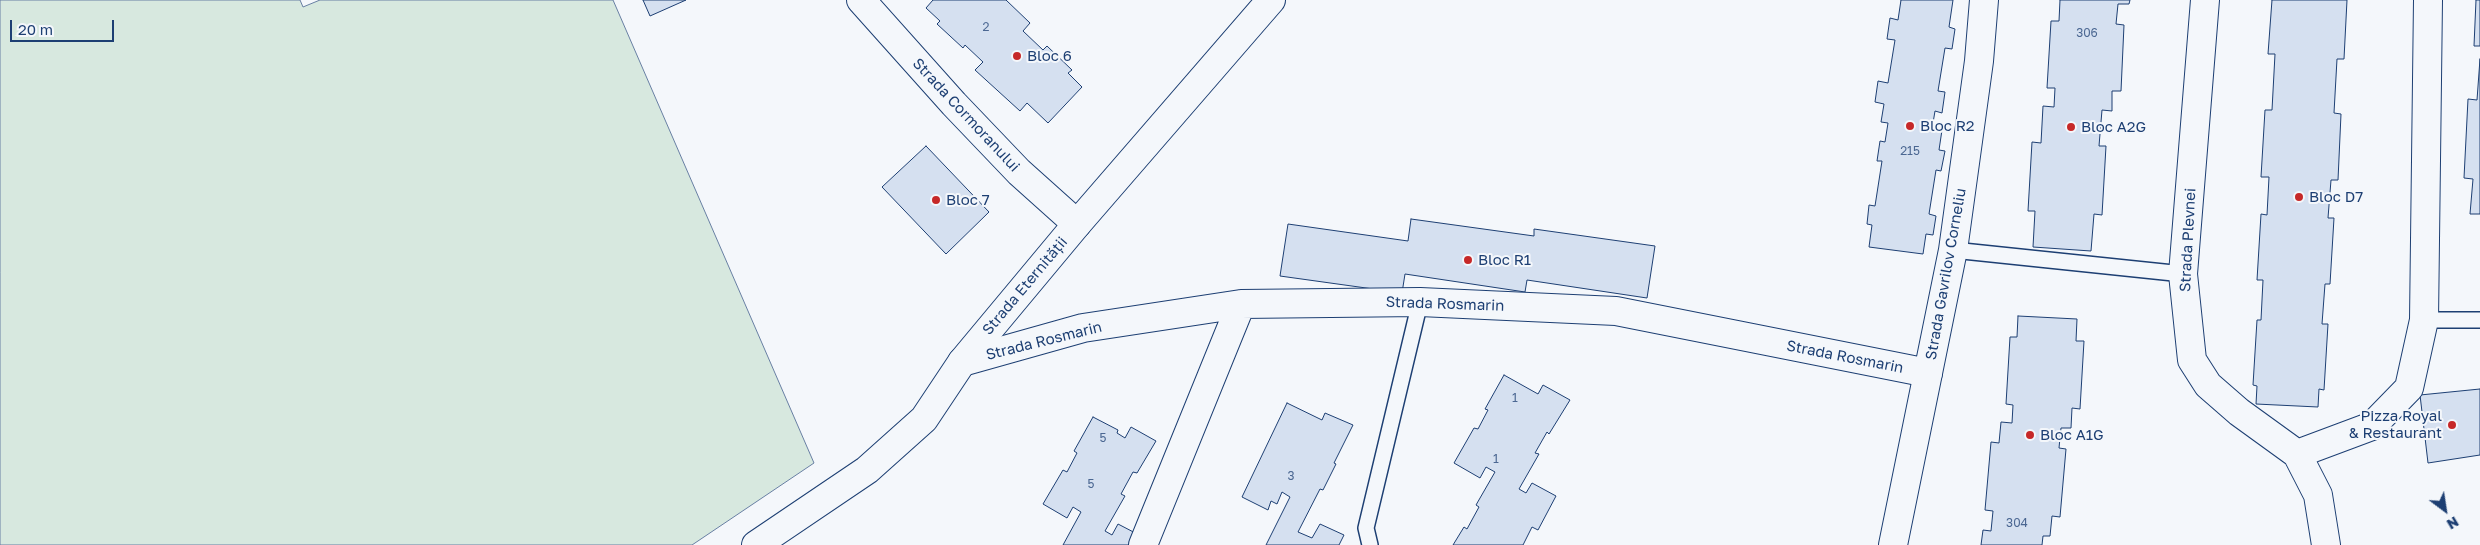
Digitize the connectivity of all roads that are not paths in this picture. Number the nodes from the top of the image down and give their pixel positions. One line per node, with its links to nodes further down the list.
1 (861, 0): 6 (street, Strada Cormoranului)
2 (1270, 0): 6 (street, Strada Eternității)
3 (1984, 0): 7 (street, Strada Gavrilov Corneliu)
4 (2204, 0): 8 (street, Strada Plevnei)
5 (2428, 0): 11 (street)
6 (1077, 224): 13 (street, Strada Eternității)
7 (1953, 250): 8 (lane); 14 (street, Strada Gavrilov Corneliu)
8 (2183, 274): 15 (street, Strada Plevnei)
9 (1420, 302): 10 (street, Strada Rosmarin); 14 (street, Strada Rosmarin); 18 (lane)
10 (1241, 304): 13 (street, Strada Rosmarin); 17 (street)
11 (2424, 320): 12 (lane); 15 (street)
12 (2480, 320)
13 (962, 362): 16 (street, Strada Eternității)
14 (1928, 373): 19 (street, Strada Gavrilov Corneliu)
15 (2297, 454): 20 (street, Strada Plevnei)
16 (756, 545)
17 (1144, 545)
18 (1370, 545)
19 (1893, 545)
20 (2326, 545)

